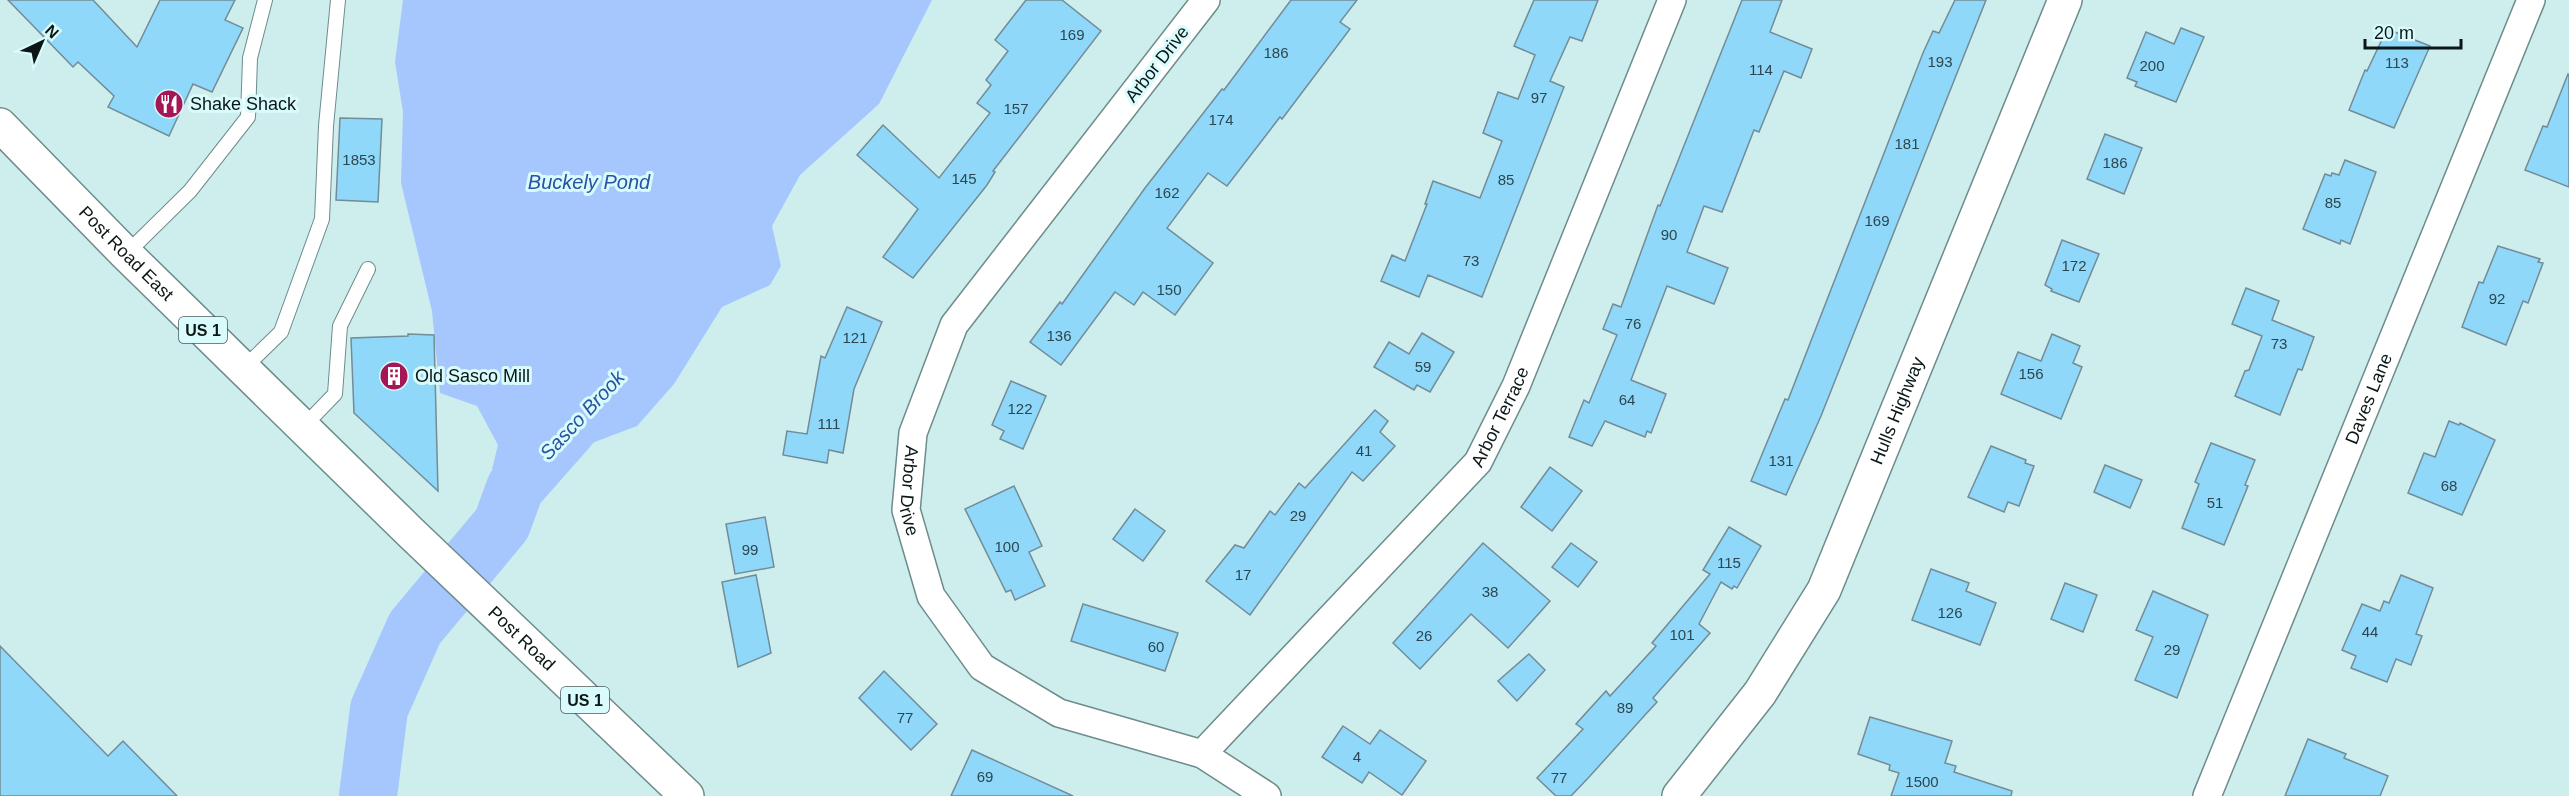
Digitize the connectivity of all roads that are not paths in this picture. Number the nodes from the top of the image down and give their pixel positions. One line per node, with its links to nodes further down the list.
1 (266, 0): 8 (lane)
2 (338, 0): 10 (lane)
3 (1206, 0): 13 (street, Arbor Drive)
4 (1672, 0): 13 (street, Arbor Terrace)
5 (2065, 0): 16 (main road, Hulls Highway)
6 (2531, 0): 17 (street, Daves Lane)
7 (0, 125): 8 (main road, Post Road East / US 1)
8 (126, 254): 10 (main road, Post Road East / US 1)
9 (368, 269): 11 (lane)
10 (243, 369): 11 (main road, Post Road East / US 1)
11 (303, 427): 12 (main road, Post Road East / US 1)
12 (410, 532): 14 (main road, Post Road / US 1)
13 (1202, 754): 15 (street, Arbor Drive)
14 (673, 791)
15 (1267, 796)
16 (1679, 796)
17 (2207, 796)

